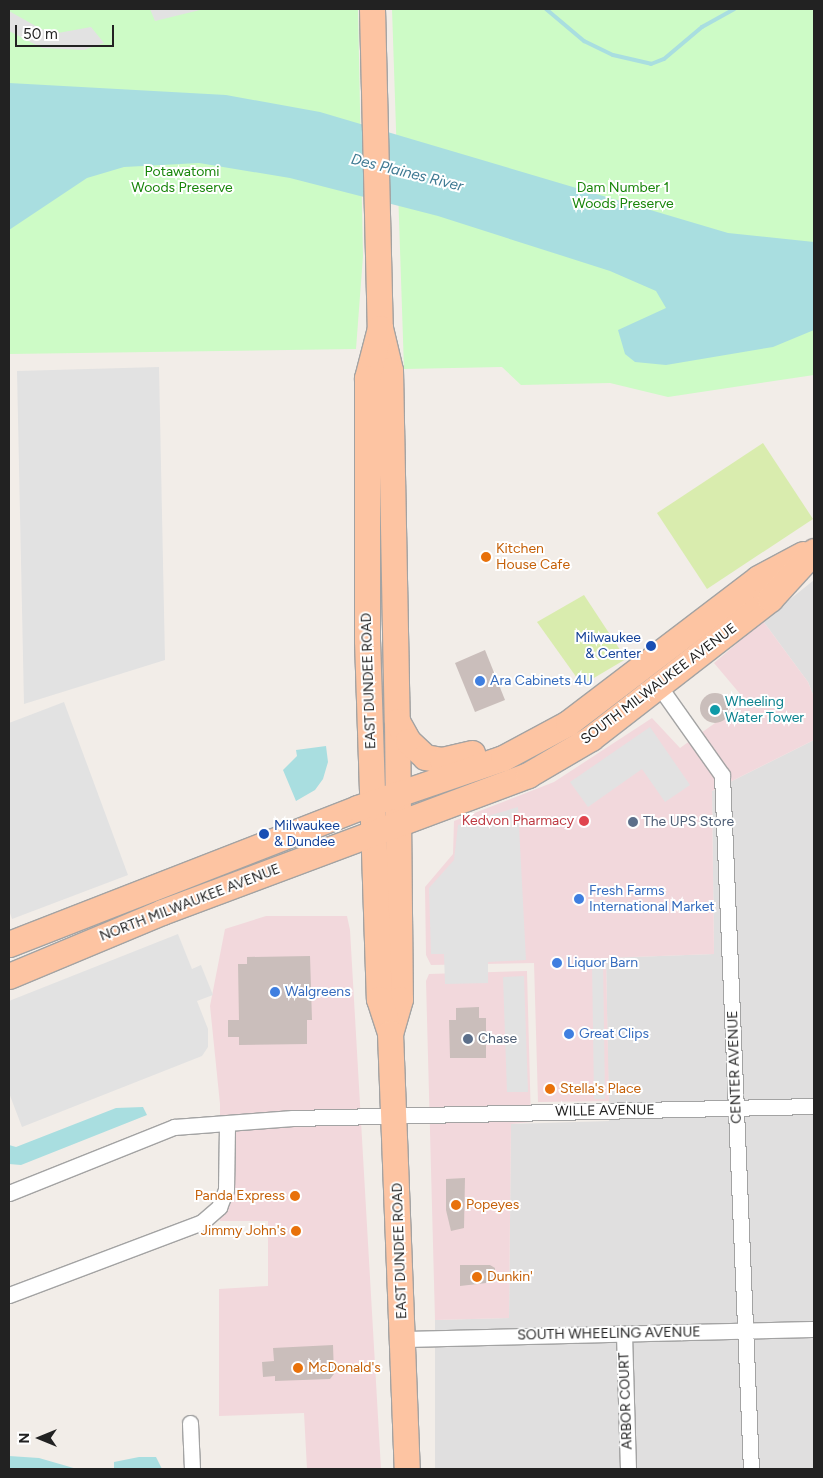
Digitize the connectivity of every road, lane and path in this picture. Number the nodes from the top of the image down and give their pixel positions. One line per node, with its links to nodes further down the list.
1 (372, 9): 2 (main road, EAST DUNDEE ROAD)
2 (380, 328): 5 (main road, EAST DUNDEE ROAD); 8 (main road, EAST DUNDEE ROAD)
3 (814, 550): 4 (main road, SOUTH MILWAUKEE AVENUE); 6 (main road, SOUTH MILWAUKEE AVENUE)
4 (659, 686): 9 (main road, SOUTH MILWAUKEE AVENUE); 15 (street, CENTER AVENUE)
5 (397, 721): 6 (main road); 7 (main road, EAST DUNDEE ROAD)
6 (568, 723): 7 (main road, SOUTH MILWAUKEE AVENUE)
7 (398, 794): 8 (main road, SOUTH MILWAUKEE AVENUE); 9 (main road, EAST DUNDEE ROAD)
8 (372, 803): 10 (main road, EAST DUNDEE ROAD); 11 (main road, NORTH MILWAUKEE AVENUE)
9 (398, 826): 10 (main road, SOUTH MILWAUKEE AVENUE); 13 (main road, EAST DUNDEE ROAD)
10 (373, 835): 12 (main road, NORTH MILWAUKEE AVENUE); 13 (main road, EAST DUNDEE ROAD)
11 (9, 944)
12 (9, 976)
13 (390, 1033): 16 (main road, EAST DUNDEE ROAD)
14 (814, 1106): 15 (street, WILLE AVENUE)
15 (737, 1108): 16 (street, WILLE AVENUE); 21 (street, CENTER AVENUE)
16 (395, 1116): 17 (street, WILLE AVENUE); 23 (main road, EAST DUNDEE ROAD)
17 (227, 1124): 18 (street, WILLE AVENUE); 19 (street)
18 (9, 1193)
19 (9, 1295)
20 (814, 1329): 21 (street, SOUTH WHEELING AVENUE)
21 (747, 1331): 22 (street, SOUTH WHEELING AVENUE); 28 (street, CENTER AVENUE)
22 (624, 1334): 23 (street, SOUTH WHEELING AVENUE); 27 (street, ARBOR COURT)
23 (403, 1339): 26 (main road, EAST DUNDEE ROAD)
24 (190, 1423): 25 (street)
25 (192, 1469)
26 (407, 1469)
27 (628, 1469)
28 (751, 1469)

